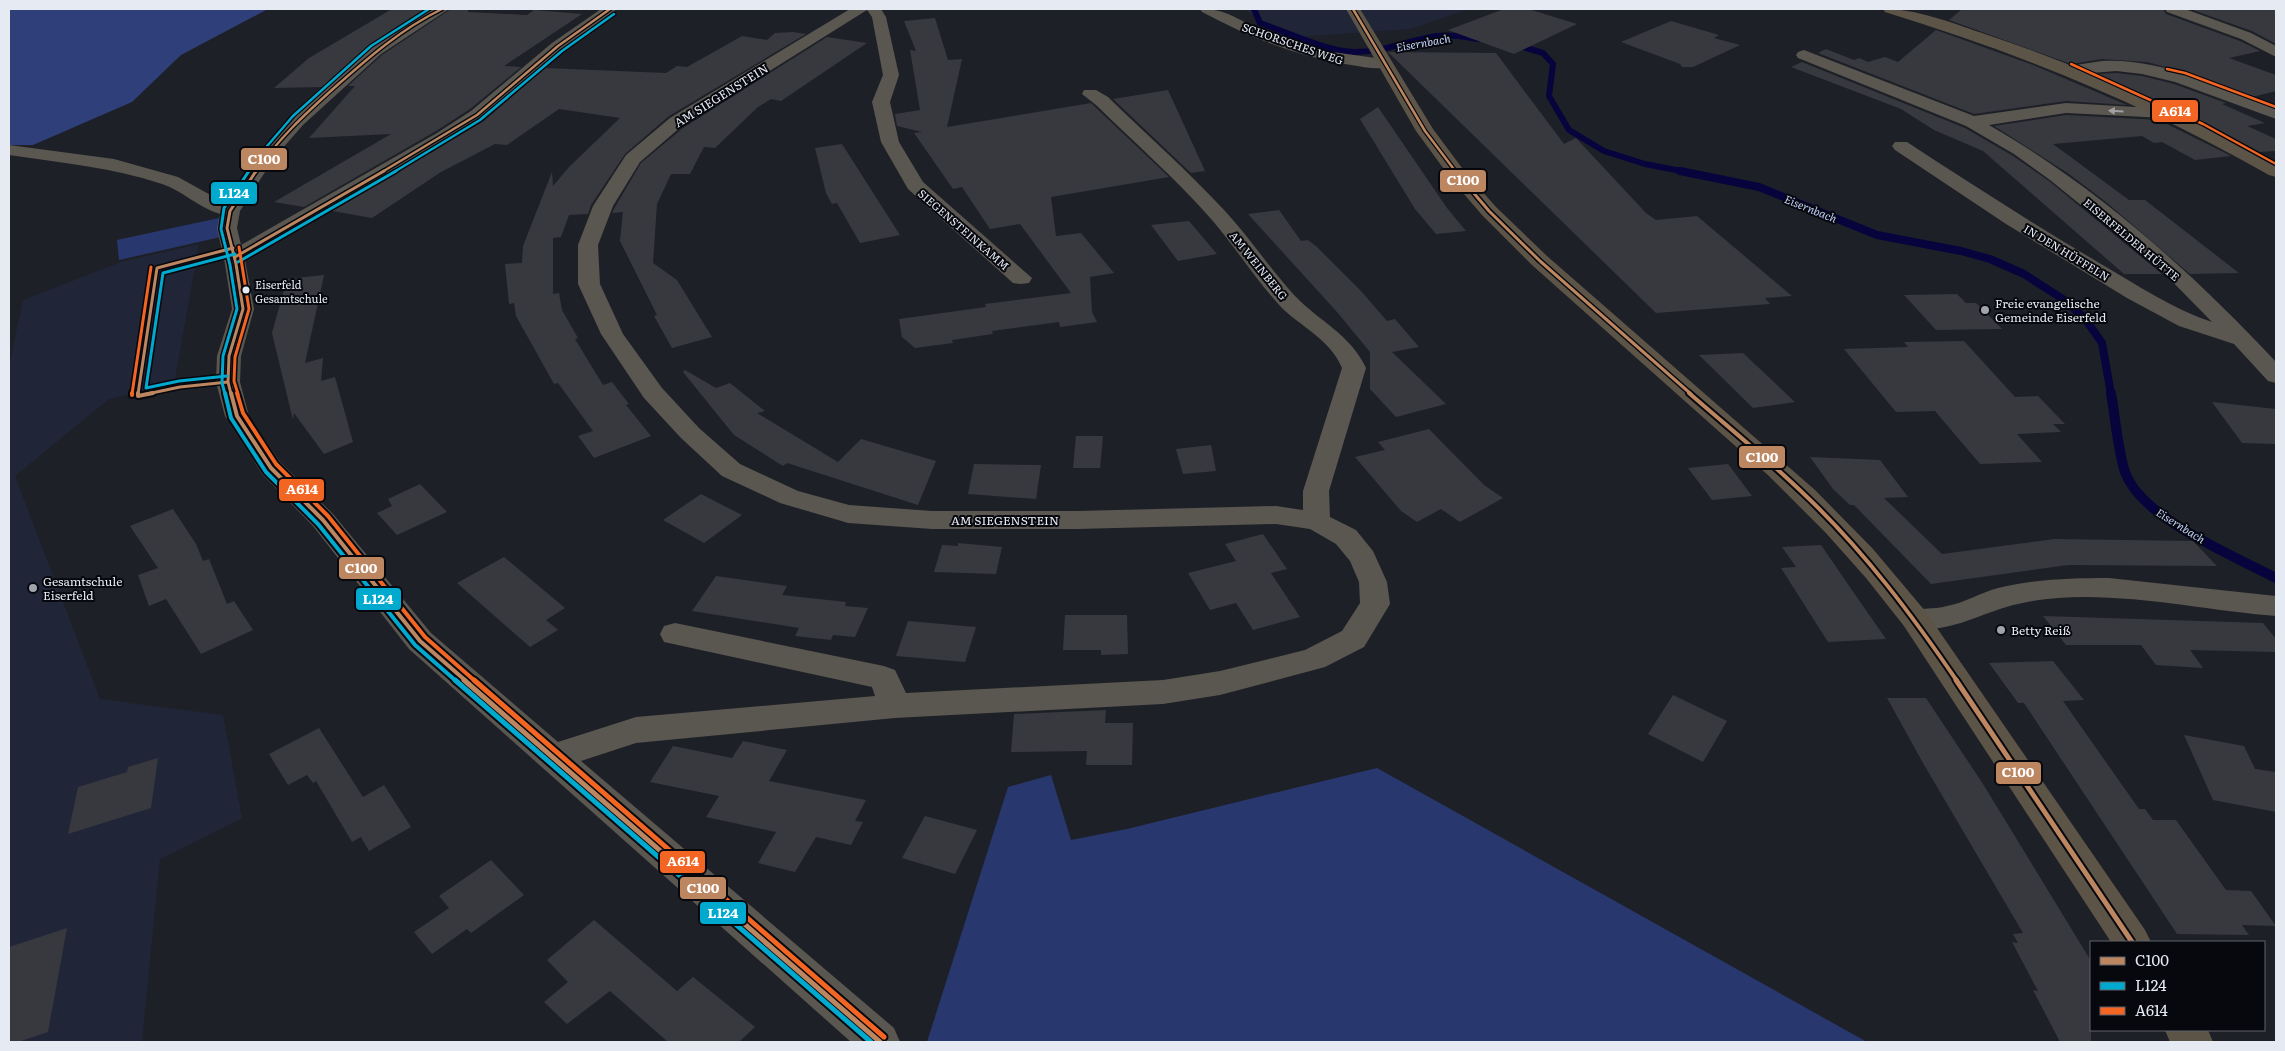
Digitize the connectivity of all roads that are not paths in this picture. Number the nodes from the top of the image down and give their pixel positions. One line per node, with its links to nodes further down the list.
1 (442, 9): 20 (street)
2 (610, 9): 21 (street)
3 (860, 9): 25 (street, AM SIEGENSTEIN)
4 (874, 9): 22 (street, SIEGENSTEINKAMM)
5 (1207, 9): 10 (street, SCHORSCHES WEG)
6 (1352, 9): 10 (main road)
7 (1890, 9): 12 (main road)
8 (2172, 9): 9 (street)
9 (2276, 52)
10 (1378, 54): 27 (main road)
11 (1804, 55): 16 (street, EISERFELDER HÜTTE)
12 (2068, 70): 14 (main road); 15 (street)
13 (1090, 94): 25 (street, AM WEINBERG)
14 (2165, 113): 16 (street, one-way to 16); 19 (main road)
15 (2276, 114)
16 (1972, 122): 23 (street, EISERFELDER HÜTTE)
17 (1901, 146): 23 (street, IN DEN HÜFFELN)
18 (9, 150): 20 (street)
19 (2276, 171)
20 (230, 211): 21 (street)
21 (235, 257): 30 (street)
22 (1021, 278)
23 (2243, 340): 24 (street, EISERFELDER HÜTTE)
24 (2276, 376)
25 (1317, 521): 29 (street, AM SIEGENSTEIN)
26 (2276, 606): 27 (street)
27 (1915, 619): 31 (main road)
28 (675, 634): 29 (street)
29 (895, 706): 30 (street, AM SIEGENSTEIN)
30 (552, 757): 33 (street)
31 (2131, 941)
32 (2187, 1031): 34 (main road)
33 (880, 1042)
34 (2193, 1042)

